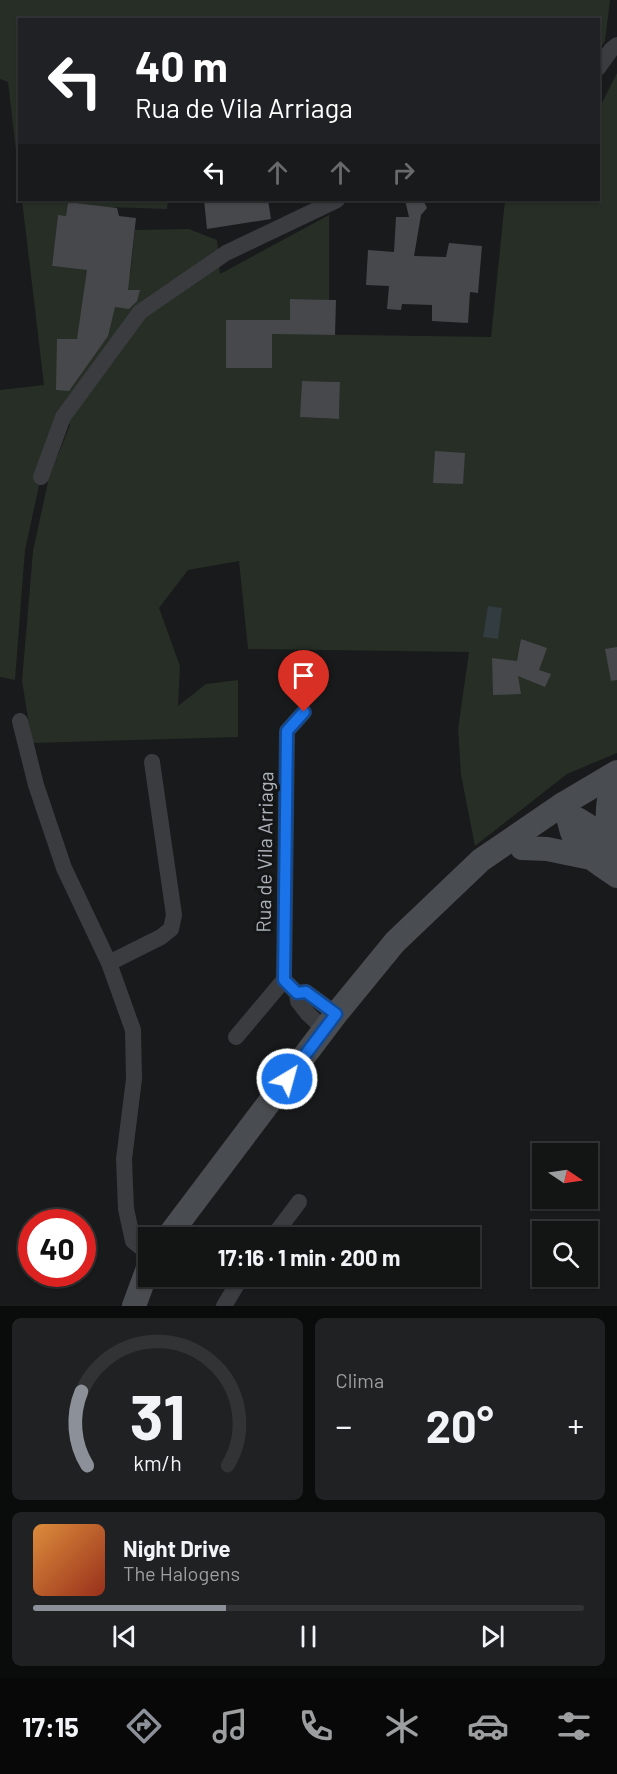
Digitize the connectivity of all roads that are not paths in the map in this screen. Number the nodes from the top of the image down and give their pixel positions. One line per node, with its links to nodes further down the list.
1 (617, 45): 2 (street)
2 (600, 66)
3 (336, 201): 4 (street)
4 (41, 477)
5 (304, 712): 16 (street, Rua de Vila Arriaga)
6 (20, 721): 15 (street)
7 (152, 762): 15 (street)
8 (615, 782): 9 (street); 11 (street)
9 (566, 810): 10 (street); 11 (street); 12 (street); 14 (street)
10 (522, 848): 12 (street); 14 (street)
11 (615, 848)
12 (591, 858): 13 (street)
13 (617, 876)
14 (452, 887): 17 (street)
15 (109, 963): 22 (street)
16 (284, 980): 17 (street); 18 (street)
17 (330, 1022): 20 (street)
18 (236, 1037)
19 (299, 1202): 21 (street)
20 (182, 1227)
21 (280, 1227)
22 (138, 1244)
23 (142, 1287): 25 (street)
24 (235, 1287): 26 (street)
25 (135, 1306)
26 (224, 1306)

